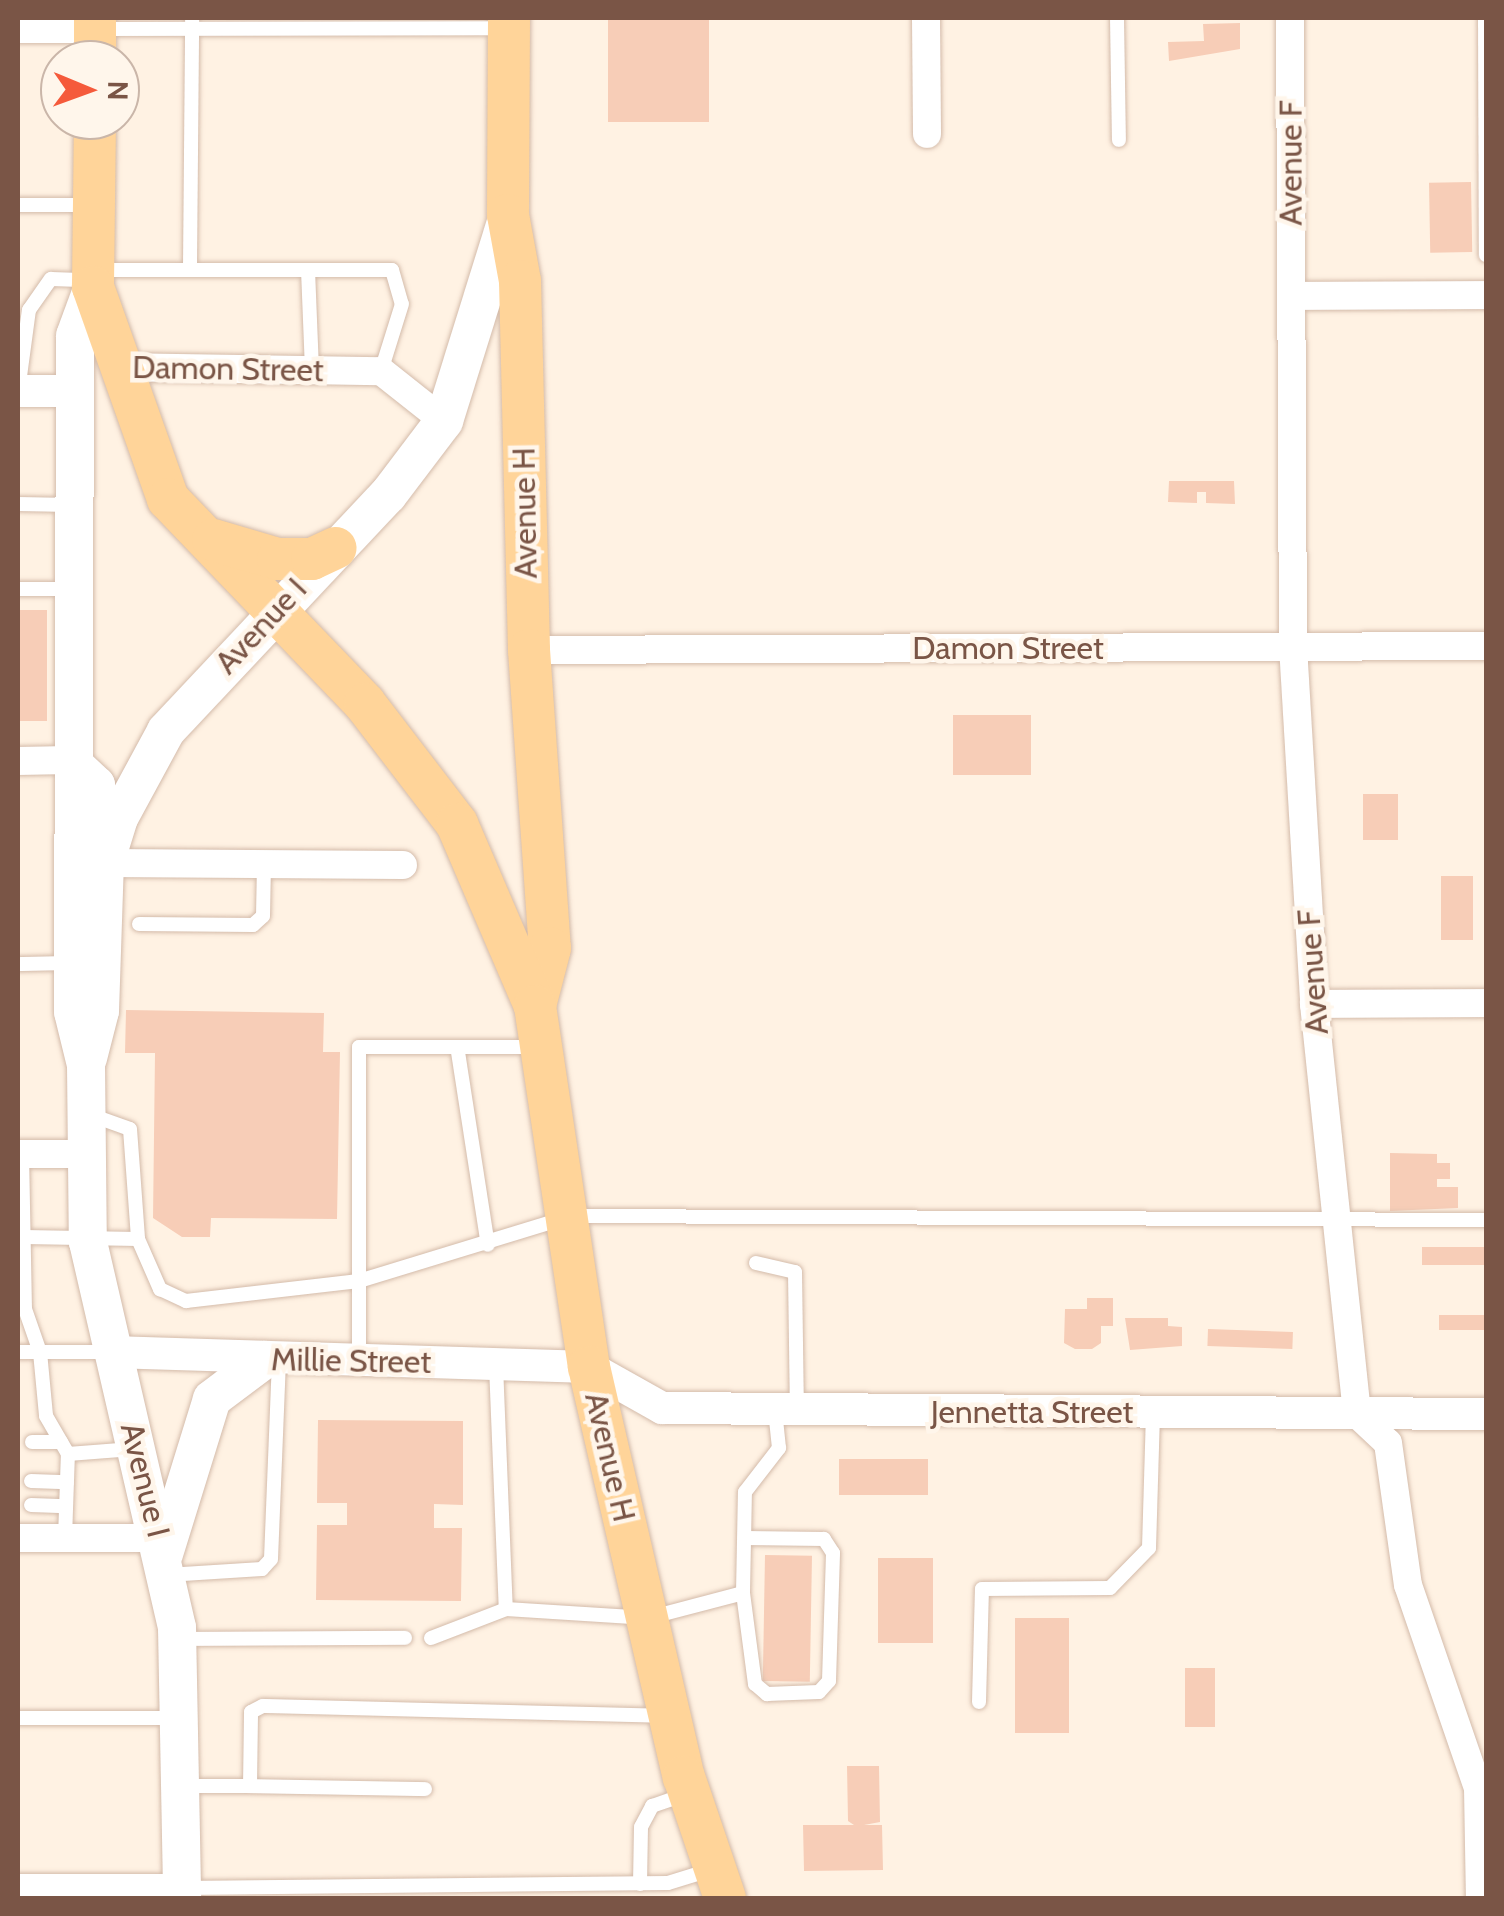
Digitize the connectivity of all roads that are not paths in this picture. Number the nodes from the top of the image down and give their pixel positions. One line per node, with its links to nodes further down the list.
1 (926, 18): 10 (street)
2 (1117, 18): 12 (lane)
3 (1290, 18): 21 (street, Avenue F)
4 (1485, 18): 9 (lane)
5 (192, 23): 6 (lane); 8 (lane); 17 (lane)
6 (509, 23): 15 (main road, Avenue H)
7 (18, 29): 8 (street)
8 (95, 35)
9 (1486, 126): 16 (lane)
10 (926, 134)
11 (94, 140): 14 (main road, Avenue I)
12 (1119, 140)
13 (18, 205): 14 (lane)
14 (94, 205): 19 (main road, Avenue I)
15 (508, 216): 27 (main road, Avenue I); 37 (main road, Avenue H)
16 (1486, 254)
17 (190, 267): 18 (lane); 19 (lane)
18 (308, 270): 23 (lane); 24 (lane)
19 (94, 279): 22 (main road, Avenue H); 25 (lane); 26 (main road, Avenue I)
20 (1486, 295): 21 (street)
21 (1291, 296): 35 (street, Avenue F)
22 (115, 368): 23 (street, Damon Street); 30 (main road, Avenue H)
23 (312, 370): 24 (street, Damon Street)
24 (381, 371): 27 (street)
25 (18, 392): 26 (street)
26 (74, 392): 29 (main road, Avenue I)
27 (444, 421): 31 (main road, Avenue I)
28 (18, 504): 29 (lane)
29 (74, 505): 32 (main road, Avenue I)
30 (196, 528): 31 (main road); 34 (main road, Avenue H)
31 (336, 548): 34 (main road, Avenue I)
32 (74, 588): 33 (lane); 38 (main road, Avenue I)
33 (18, 589)
34 (276, 608): 40 (main road, Avenue I); 48 (main road, Avenue H)
35 (1292, 646): 36 (street, Damon Street); 37 (street, Damon Street); 46 (street, Avenue F)
36 (1486, 646)
37 (529, 650): 48 (main road, Avenue H)
38 (69, 760): 39 (street); 40 (main road); 44 (main road, Avenue I)
39 (18, 761)
40 (106, 862): 41 (street); 50 (main road, Avenue I)
41 (264, 864): 42 (street); 43 (lane)
42 (404, 865)
43 (138, 924)
44 (72, 963): 45 (lane); 50 (main road, Avenue I)
45 (18, 964)
46 (1314, 1004): 47 (street); 55 (street, Avenue F)
47 (1486, 1004)
48 (537, 1026): 49 (lane); 54 (main road, Avenue H)
49 (458, 1052): 60 (lane); 62 (lane)
50 (86, 1065): 51 (main road, Avenue I)
51 (86, 1113): 53 (main road, Avenue I); 58 (lane)
52 (20, 1154): 53 (street); 57 (lane)
53 (86, 1154): 59 (main road, Avenue I)
54 (572, 1216): 55 (lane); 60 (lane); 69 (main road, Avenue H)
55 (1336, 1220): 56 (lane); 72 (street, Avenue F)
56 (1486, 1220)
57 (24, 1237): 59 (lane); 64 (lane)
58 (138, 1239): 59 (lane); 62 (lane)
59 (88, 1242): 65 (main road, Avenue I)
60 (488, 1245): 62 (lane)
61 (756, 1263): 70 (lane)
62 (359, 1281): 67 (lane)
63 (18, 1352): 64 (lane)
64 (40, 1352): 65 (lane); 75 (lane)
65 (112, 1352): 66 (street, Millie Street); 76 (main road, Avenue I)
66 (271, 1360): 67 (street, Millie Street); 84 (main road); 84 (lane)
67 (359, 1360): 68 (street, Millie Street)
68 (496, 1364): 69 (street, Millie Street); 86 (lane)
69 (589, 1367): 70 (street, Jennetta Street); 87 (main road, Avenue H)
70 (786, 1410): 71 (street, Jennetta Street); 83 (lane)
71 (1153, 1413): 72 (street, Jennetta Street); 91 (lane)
72 (1357, 1414): 73 (street, Jennetta Street); 103 (street)
73 (1486, 1414)
74 (32, 1442): 75 (lane)
75 (64, 1448): 76 (lane); 78 (lane)
76 (137, 1449): 84 (main road, Avenue I)
77 (31, 1481): 78 (lane)
78 (67, 1482): 80 (lane)
79 (31, 1505): 80 (lane)
80 (66, 1506): 82 (lane)
81 (18, 1538): 82 (street)
82 (65, 1538): 84 (street)
83 (745, 1538): 85 (lane); 85 (lane)
84 (163, 1557): 90 (main road, Avenue I)
85 (743, 1593): 87 (lane)
86 (506, 1609): 87 (lane); 89 (lane)
87 (648, 1618): 92 (main road, Avenue H)
88 (405, 1638): 90 (lane)
89 (431, 1638)
90 (178, 1639): 94 (main road, Avenue I)
91 (979, 1702)
92 (671, 1716): 96 (lane); 98 (main road, Avenue H)
93 (18, 1718): 94 (lane)
94 (182, 1718): 95 (main road, Avenue I)
95 (182, 1786): 96 (lane); 102 (main road, Avenue I)
96 (250, 1786): 97 (lane)
97 (425, 1789)
98 (690, 1793): 99 (lane); 100 (main road, Avenue H)
99 (640, 1884): 100 (lane); 102 (lane)
100 (720, 1884)
101 (18, 1888): 102 (street)
102 (182, 1894)
103 (1480, 1898)

